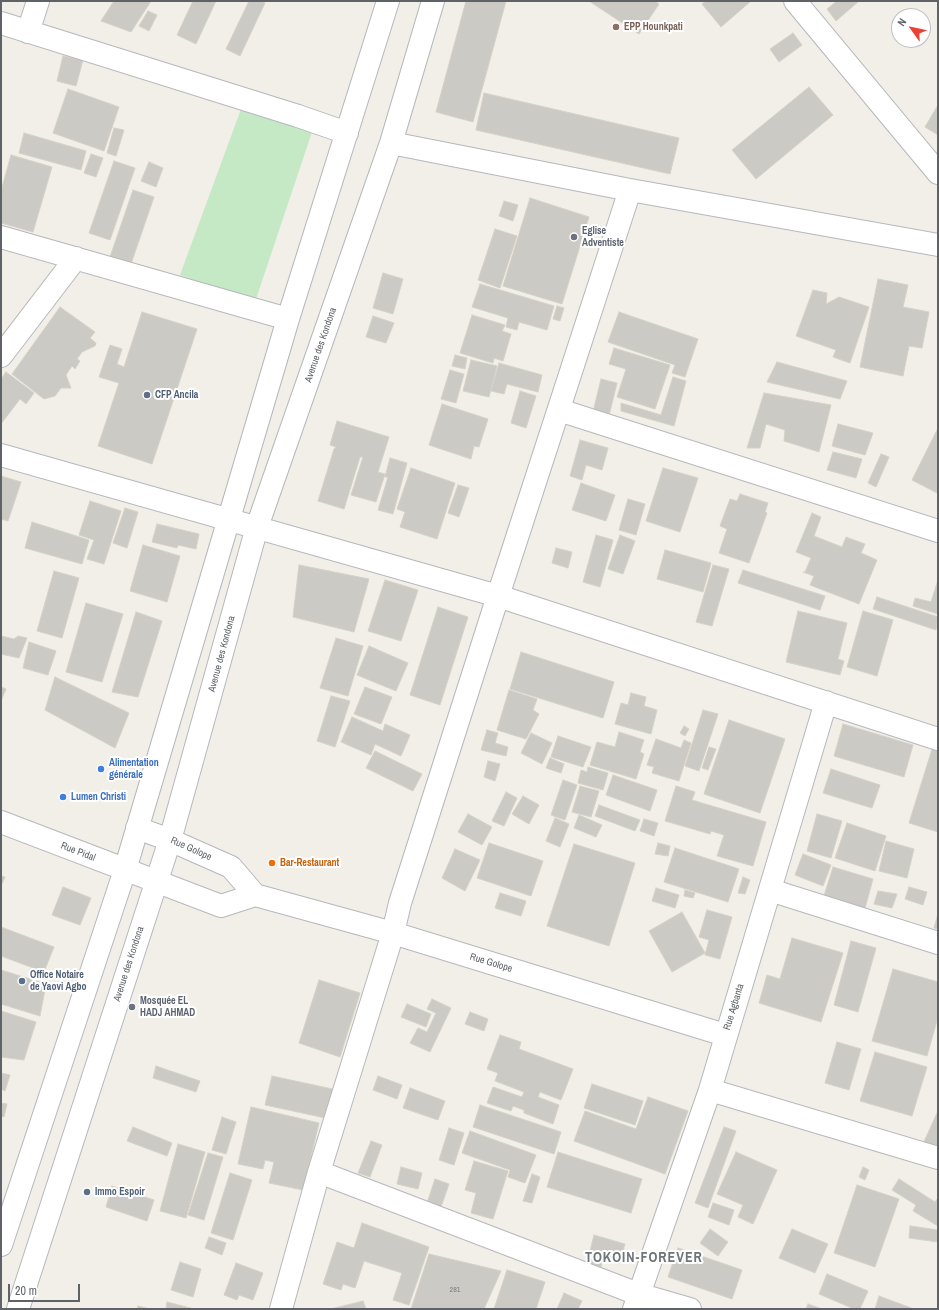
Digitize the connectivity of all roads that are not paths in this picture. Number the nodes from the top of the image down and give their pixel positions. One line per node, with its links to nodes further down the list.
1 (38, 1): 6 (street)
2 (388, 1): 7 (street)
3 (433, 1): 8 (street, Avenue des Kondona)
4 (795, 1): 9 (street)
5 (1, 23): 6 (street)
6 (28, 32): 7 (street)
7 (347, 133): 14 (street)
8 (391, 143): 10 (street); 19 (street, Avenue des Kondona)
9 (938, 173)
10 (630, 190): 12 (street); 16 (street)
11 (1, 237): 13 (street)
12 (938, 245)
13 (76, 258): 14 (street); 15 (street)
14 (288, 319): 18 (street)
15 (1, 356)
16 (559, 410): 20 (street); 21 (street)
17 (1, 455): 18 (street)
18 (228, 519): 19 (street); 25 (street)
19 (257, 527): 21 (street); 26 (street, Avenue des Kondona)
20 (938, 531)
21 (498, 596): 22 (street); 31 (street)
22 (826, 702): 23 (street); 29 (street, Rue Agbanta)
23 (938, 739)
24 (1, 822): 27 (street, Rue Pidal)
25 (137, 828): 26 (street, Rue Golope); 27 (street)
26 (170, 840): 28 (street, Avenue des Kondona); 30 (street, Rue Golope)
27 (124, 870): 28 (street, Rue Pidal); 37 (street)
28 (156, 882): 30 (street); 39 (street, Avenue des Kondona)
29 (770, 890): 32 (street); 33 (street, Rue Agbanta)
30 (256, 895): 31 (street, Rue Golope)
31 (393, 933): 33 (street, Rue Golope); 36 (street)
32 (938, 943)
33 (726, 1035): 34 (street, Rue Agbanta)
34 (710, 1090): 35 (street); 38 (street, Rue Agbanta)
35 (938, 1158)
36 (319, 1172): 38 (street); 40 (street)
37 (1, 1245)
38 (636, 1302): 41 (street)
39 (18, 1309)
40 (281, 1309)
41 (690, 1309)

